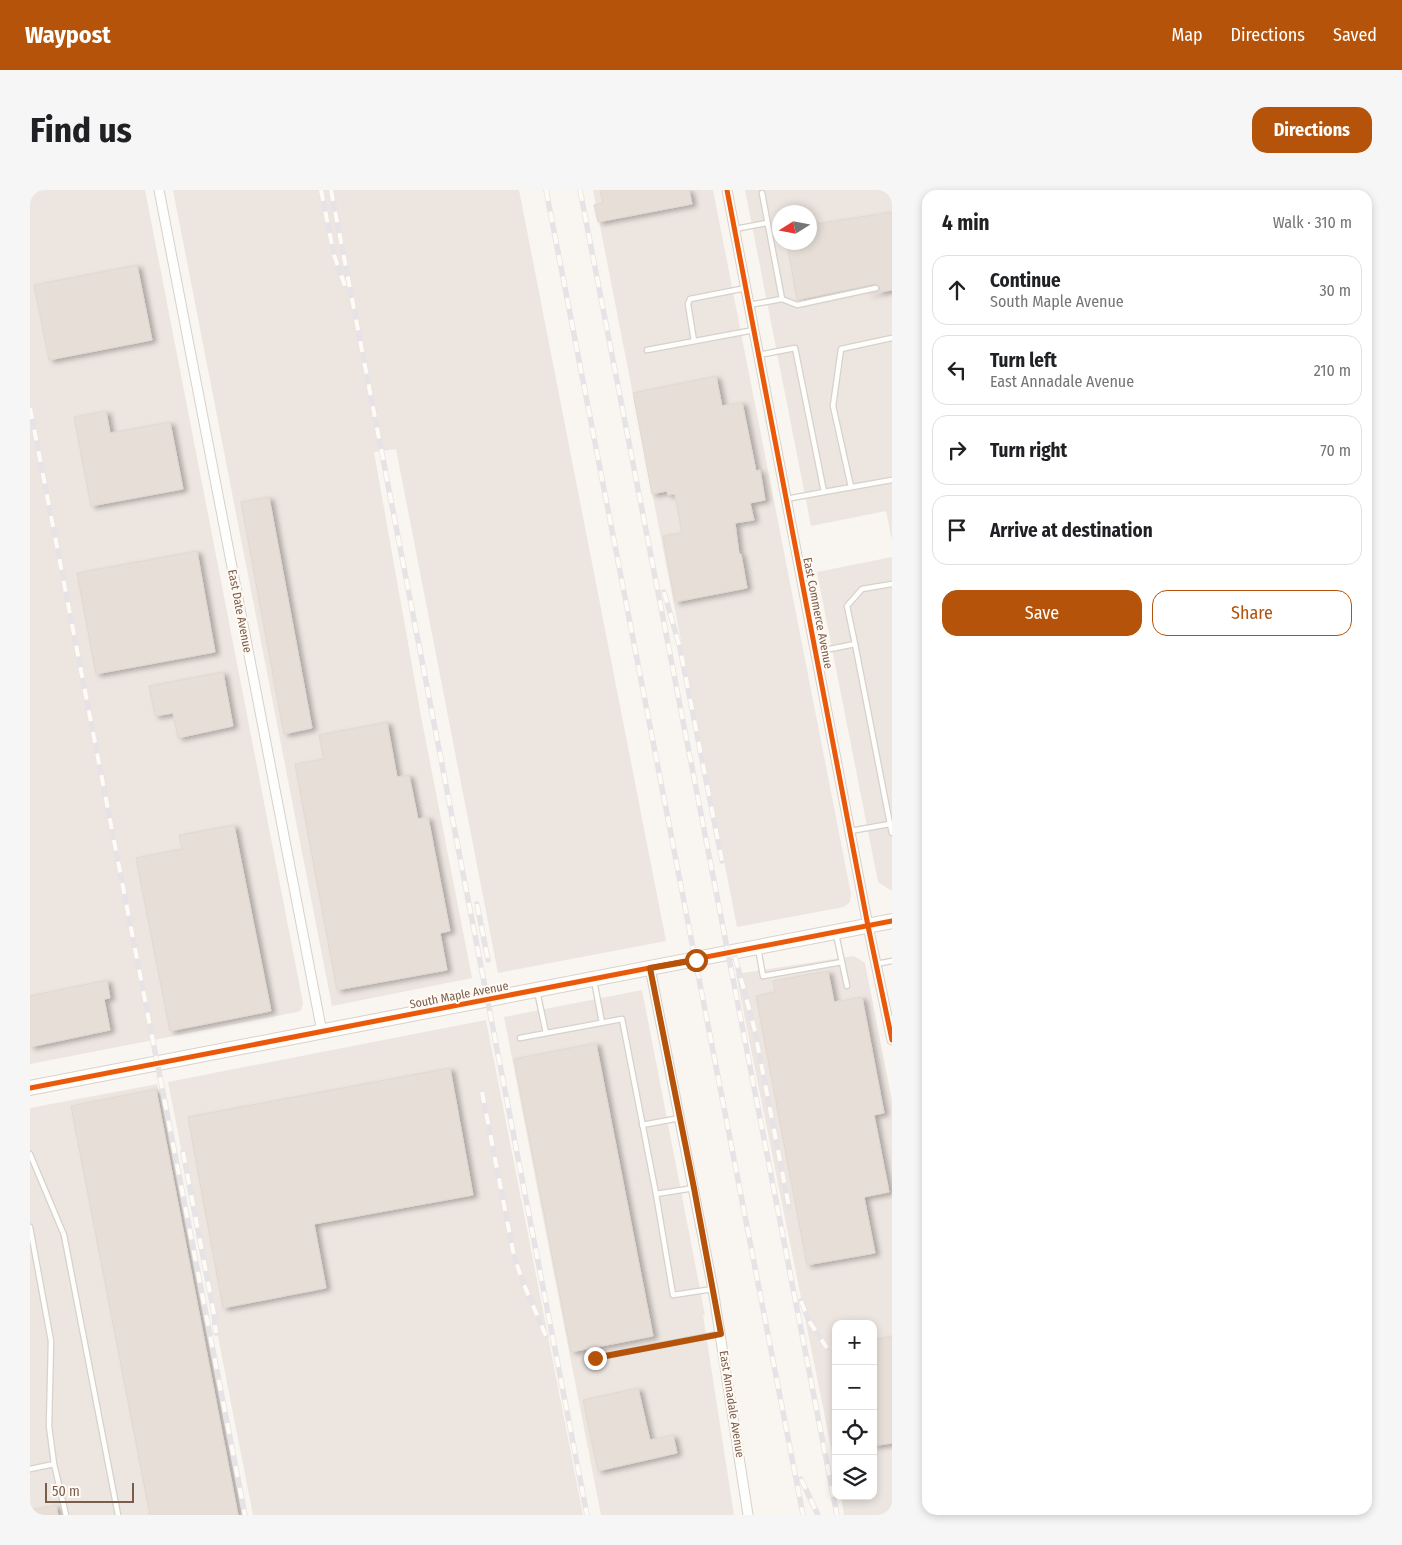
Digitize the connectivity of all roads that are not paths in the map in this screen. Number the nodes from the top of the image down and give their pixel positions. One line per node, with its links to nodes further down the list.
1 (159, 190): 37 (street, East Date Avenue)
2 (727, 190): 5 (street, East Commerce Avenue)
3 (762, 193): 4 (lane)
4 (768, 223): 5 (lane); 8 (lane)
5 (735, 229): 6 (street, East Commerce Avenue)
6 (746, 288): 9 (street, East Commerce Avenue); 12 (lane)
7 (876, 288): 8 (lane)
8 (782, 299): 9 (lane)
9 (749, 305): 10 (street, East Commerce Avenue)
10 (754, 330): 12 (lane); 14 (street, East Commerce Avenue)
11 (892, 338): 16 (lane)
12 (694, 341): 13 (lane)
13 (647, 350)
14 (759, 355): 17 (lane); 18 (street, East Commerce Avenue)
15 (892, 480): 16 (lane)
16 (851, 487): 17 (lane)
17 (824, 492): 18 (lane)
18 (786, 499): 21 (street, East Commerce Avenue)
19 (892, 584): 20 (lane)
20 (855, 644): 21 (lane); 22 (lane)
21 (815, 652): 23 (street, East Commerce Avenue)
22 (890, 824): 23 (lane); 24 (lane)
23 (850, 831): 26 (street, East Commerce Avenue)
24 (892, 833)
25 (892, 921): 26 (street, South Maple Avenue)
26 (868, 926): 27 (street, South Maple Avenue); 31 (street, East Commerce Avenue)
27 (836, 932): 28 (street, South Maple Avenue); 30 (lane)
28 (758, 948): 30 (lane); 32 (street, South Maple Avenue)
29 (892, 961): 31 (lane)
30 (842, 962): 34 (lane)
31 (876, 964): 40 (street, East Commerce Avenue)
32 (650, 968): 33 (street, South Maple Avenue); 42 (street, East Annadale Avenue)
33 (594, 979): 35 (street, South Maple Avenue); 36 (lane)
34 (847, 986)
35 (537, 990): 37 (street, South Maple Avenue); 38 (lane)
36 (602, 1023): 38 (lane); 43 (lane)
37 (322, 1032): 41 (street, South Maple Avenue)
38 (546, 1033): 39 (lane)
39 (520, 1038)
40 (892, 1040)
41 (30, 1088)
42 (680, 1118): 43 (lane); 45 (street, East Annadale Avenue)
43 (642, 1125): 46 (lane)
44 (30, 1154): 54 (lane)
45 (694, 1188): 46 (lane); 48 (street, East Annadale Avenue)
46 (656, 1194): 48 (lane)
47 (30, 1227): 51 (lane)
48 (713, 1289): 49 (street, East Annadale Avenue)
49 (721, 1334): 50 (lane); 55 (street, East Annadale Avenue)
50 (595, 1358)
51 (54, 1464): 52 (lane); 53 (lane)
52 (30, 1469)
53 (66, 1515)
54 (118, 1515)
55 (748, 1515)

